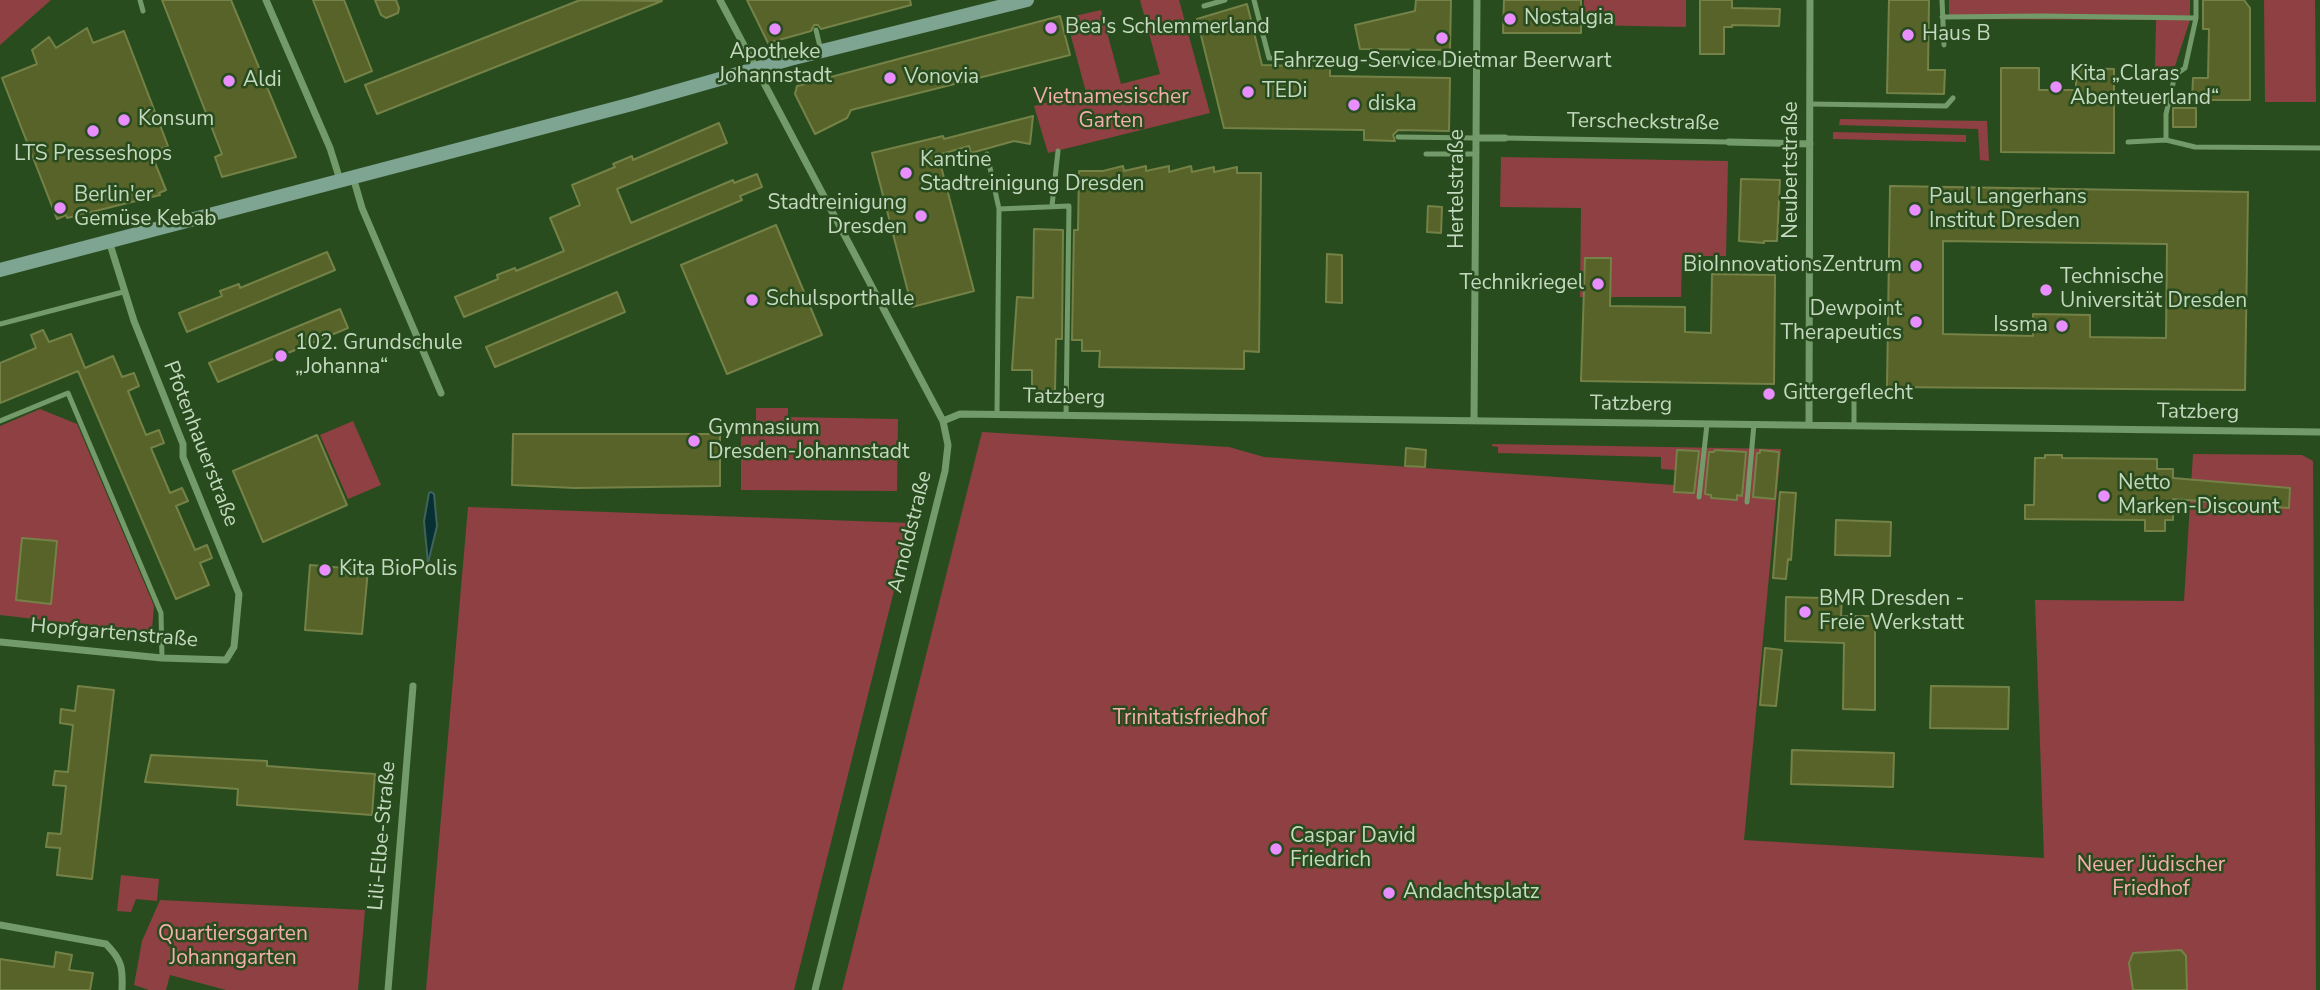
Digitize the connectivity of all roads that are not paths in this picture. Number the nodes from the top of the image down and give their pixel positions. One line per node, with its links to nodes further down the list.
1 (140, 0): 13 (lane)
2 (266, 0): 35 (street)
3 (720, 0): 20 (street, Arnoldstraße)
4 (1027, 0): 11 (street)
5 (1225, 0): 12 (lane)
6 (1254, 0): 19 (lane)
7 (1477, 0): 19 (street, Hertelstraße)
8 (1810, 0): 22 (street, Neubertstraße)
9 (1942, 0): 14 (lane)
10 (2196, 0): 15 (lane)
11 (1000, 3): 18 (street)
12 (1204, 6)
13 (143, 11)
14 (1942, 17): 15 (lane); 17 (lane)
15 (2196, 18): 26 (lane)
16 (816, 30): 18 (lane)
17 (1944, 45)
18 (822, 51): 20 (street)
19 (1476, 64): 24 (street, Hertelstraße)
20 (757, 69): 35 (street); 47 (street, Arnoldstraße)
21 (1953, 98): 22 (lane)
22 (1810, 104): 29 (street, Neubertstraße)
23 (1398, 137): 24 (lane)
24 (1476, 138): 25 (street, Terscheckstraße); 34 (street, Hertelstraße)
25 (1505, 138): 27 (lane, Terscheckstraße)
26 (2166, 140): 28 (lane); 30 (lane)
27 (1730, 142): 29 (street, Terscheckstraße)
28 (2128, 142)
29 (1810, 144): 51 (street, Neubertstraße)
30 (2320, 148)
31 (1058, 151): 36 (lane)
32 (987, 154): 37 (lane)
33 (1426, 154): 34 (lane)
34 (1476, 154): 48 (street, Hertelstraße)
35 (346, 179): 38 (street); 42 (street)
36 (1052, 206): 37 (lane); 45 (lane)
37 (999, 209): 44 (lane)
38 (109, 241): 39 (street); 40 (street, Pfotenhauerstraße)
39 (0, 270)
40 (123, 292): 41 (lane); 58 (street, Pfotenhauerstraße)
41 (0, 324)
42 (441, 393)
43 (1854, 398): 52 (lane)
44 (997, 414): 45 (street, Tatzberg); 47 (street, Tatzberg)
45 (1066, 415): 48 (street, Tatzberg)
46 (0, 421): 57 (lane)
47 (943, 421): 63 (street, Arnoldstraße)
48 (1474, 421): 49 (street, Tatzberg)
49 (1707, 424): 50 (street, Tatzberg); 54 (lane)
50 (1754, 424): 51 (street, Tatzberg); 55 (lane)
51 (1809, 425): 52 (street, Tatzberg)
52 (1854, 425): 53 (street, Tatzberg)
53 (2320, 432)
54 (1699, 497)
55 (1747, 502)
56 (0, 642): 57 (street, Hopfgartenstraße)
57 (162, 658): 58 (street, Hopfgartenstraße)
58 (226, 660)
59 (413, 686): 62 (street, Lili-Elbe-Straße)
60 (0, 925): 61 (street)
61 (122, 990)
62 (388, 990)
63 (815, 990)

